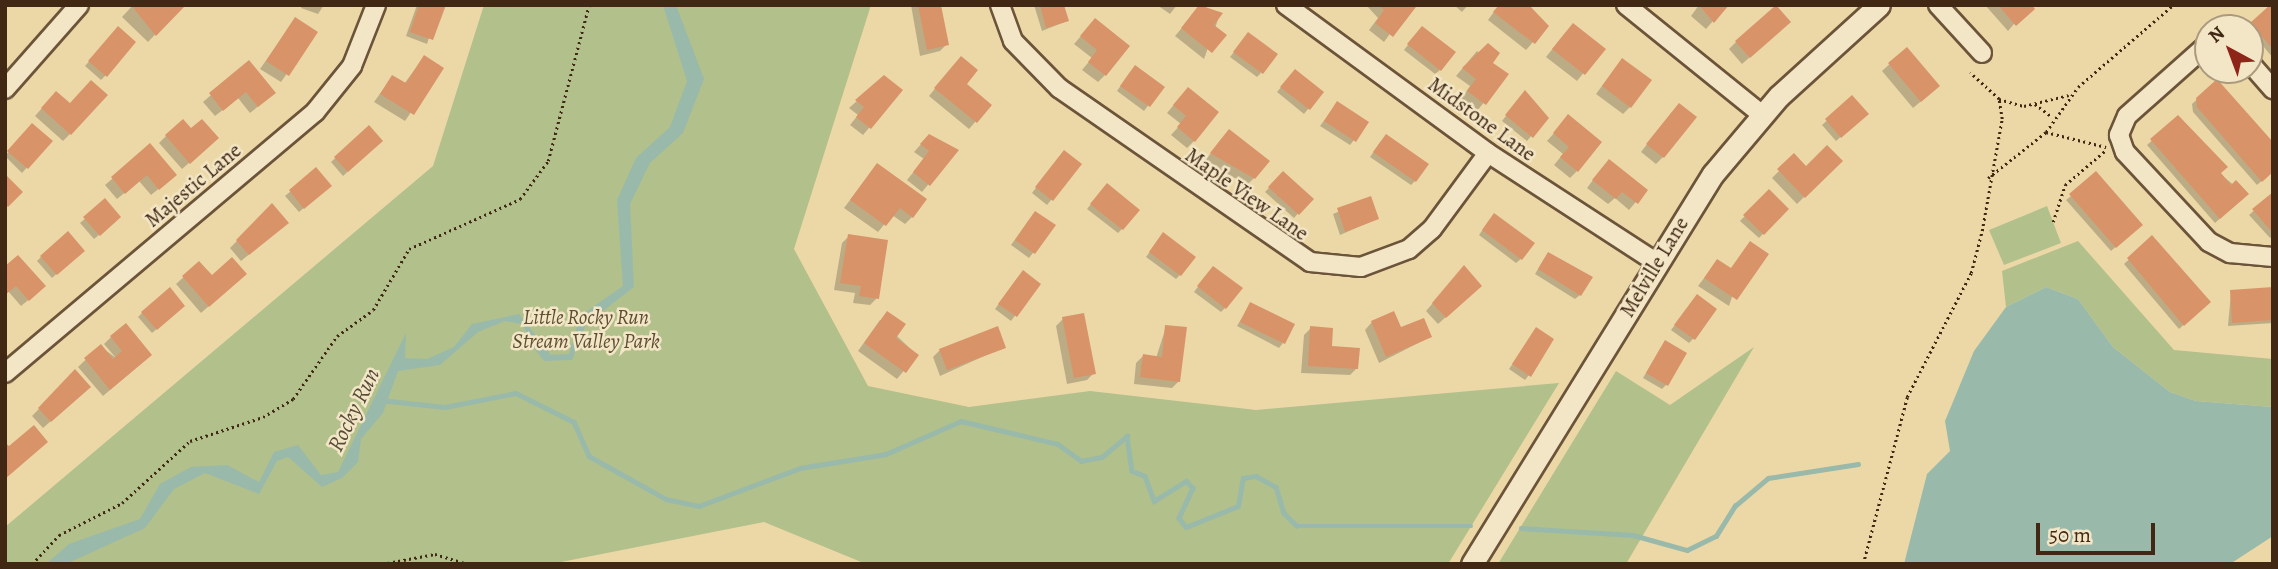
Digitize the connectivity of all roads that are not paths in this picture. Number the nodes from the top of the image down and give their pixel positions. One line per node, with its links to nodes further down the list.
1 (79, 5): 10 (street)
2 (376, 5): 15 (street, Majestic Lane)
3 (1000, 5): 12 (street, Maple View Lane)
4 (1286, 5): 12 (street, Midstone Lane)
5 (1626, 5): 11 (street)
6 (1879, 5): 11 (street, Melville Lane)
7 (1938, 5): 8 (street)
8 (1982, 53)
9 (2194, 56): 13 (street)
10 (5, 89)
11 (1761, 114): 14 (street, Melville Lane)
12 (1488, 153): 14 (street, Midstone Lane)
13 (2273, 257)
14 (1657, 262): 16 (street, Melville Lane)
15 (5, 373)
16 (1472, 564)

